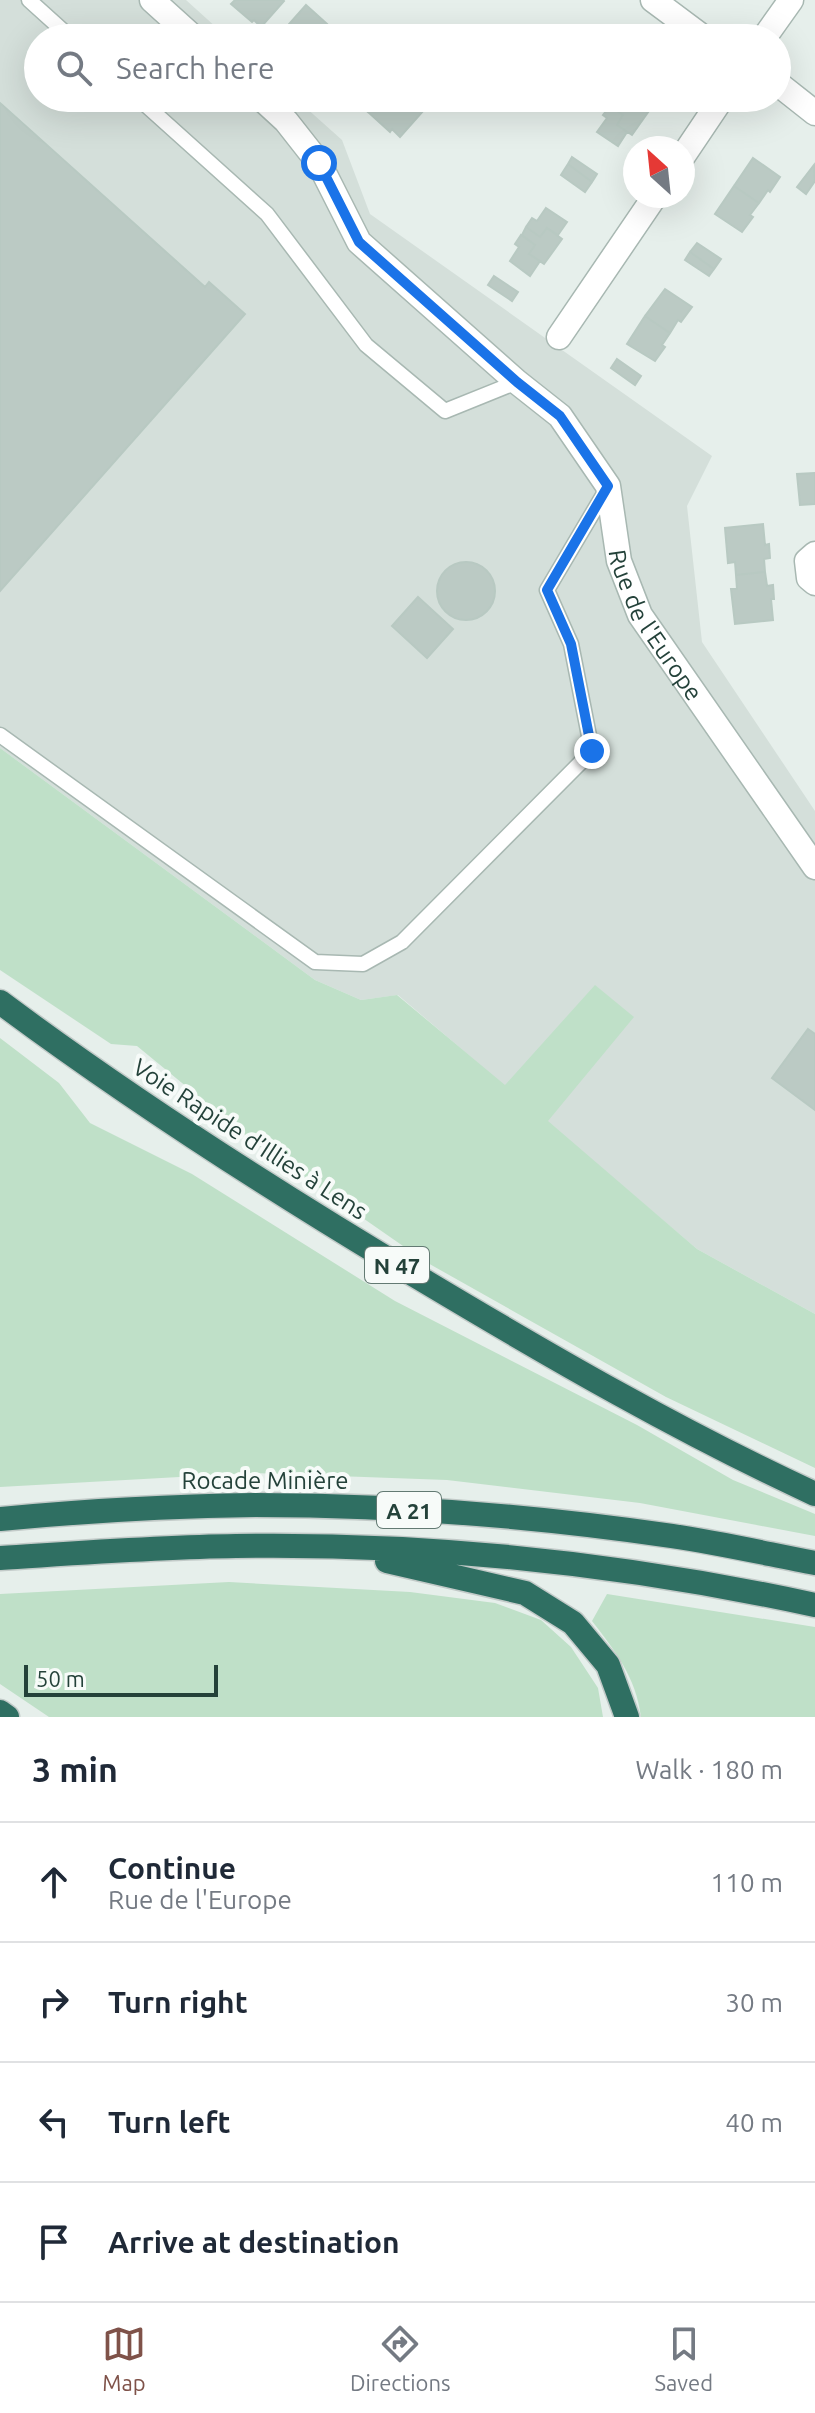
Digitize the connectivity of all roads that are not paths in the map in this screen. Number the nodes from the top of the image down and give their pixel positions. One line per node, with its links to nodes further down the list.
1 (29, 0): 5 (lane)
2 (152, 0): 6 (street)
3 (653, 0): 7 (street)
4 (791, 0): 8 (street)
5 (56, 24)
6 (179, 24)
7 (685, 24)
8 (774, 24)
9 (791, 94): 13 (street)
10 (154, 112): 17 (lane)
11 (276, 112): 17 (street, Rue de l'Europe)
12 (713, 112): 14 (street)
13 (815, 113)
14 (695, 138)
15 (647, 208): 16 (street)
16 (559, 337)
17 (517, 382): 18 (street, Rue de l'Europe)
18 (608, 486): 21 (lane); 22 (street, Rue de l'Europe)
19 (815, 554): 20 (street)
20 (815, 583)
21 (0, 735)
22 (815, 867)
23 (0, 1002): 24 (highway, Voie Rapide d’Illies à Lens / N 47)
24 (815, 1494)
25 (0, 1519): 28 (highway, Rocade Minière / A 21)
26 (322, 1547): 27 (highway, A 21); 29 (highway, A 21); 32 (highway)
27 (0, 1558)
28 (815, 1563)
29 (815, 1605)
30 (0, 1712): 31 (highway)
31 (7, 1717)
32 (627, 1717)

